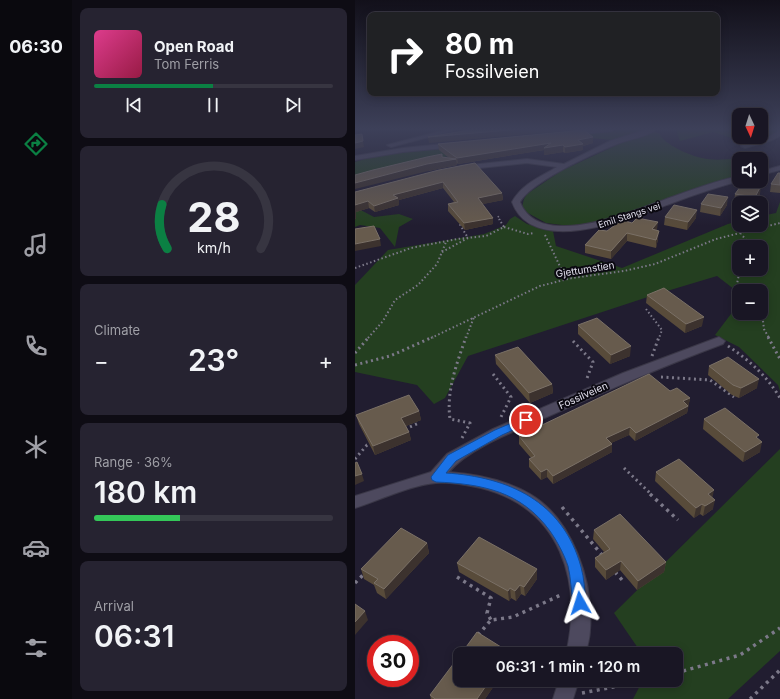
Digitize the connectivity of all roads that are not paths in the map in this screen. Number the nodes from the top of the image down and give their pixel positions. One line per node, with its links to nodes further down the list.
1 (522, 162): 6 (street)
2 (532, 162): 4 (street)
3 (574, 162): 4 (street)
4 (565, 166): 8 (street, Emil Stangs vei)
5 (780, 168): 7 (street)
6 (453, 170)
7 (768, 171)
8 (732, 180)
9 (719, 341): 10 (street, Fossilveien)
10 (436, 477): 11 (street); 12 (street)
11 (355, 502)
12 (577, 647)

